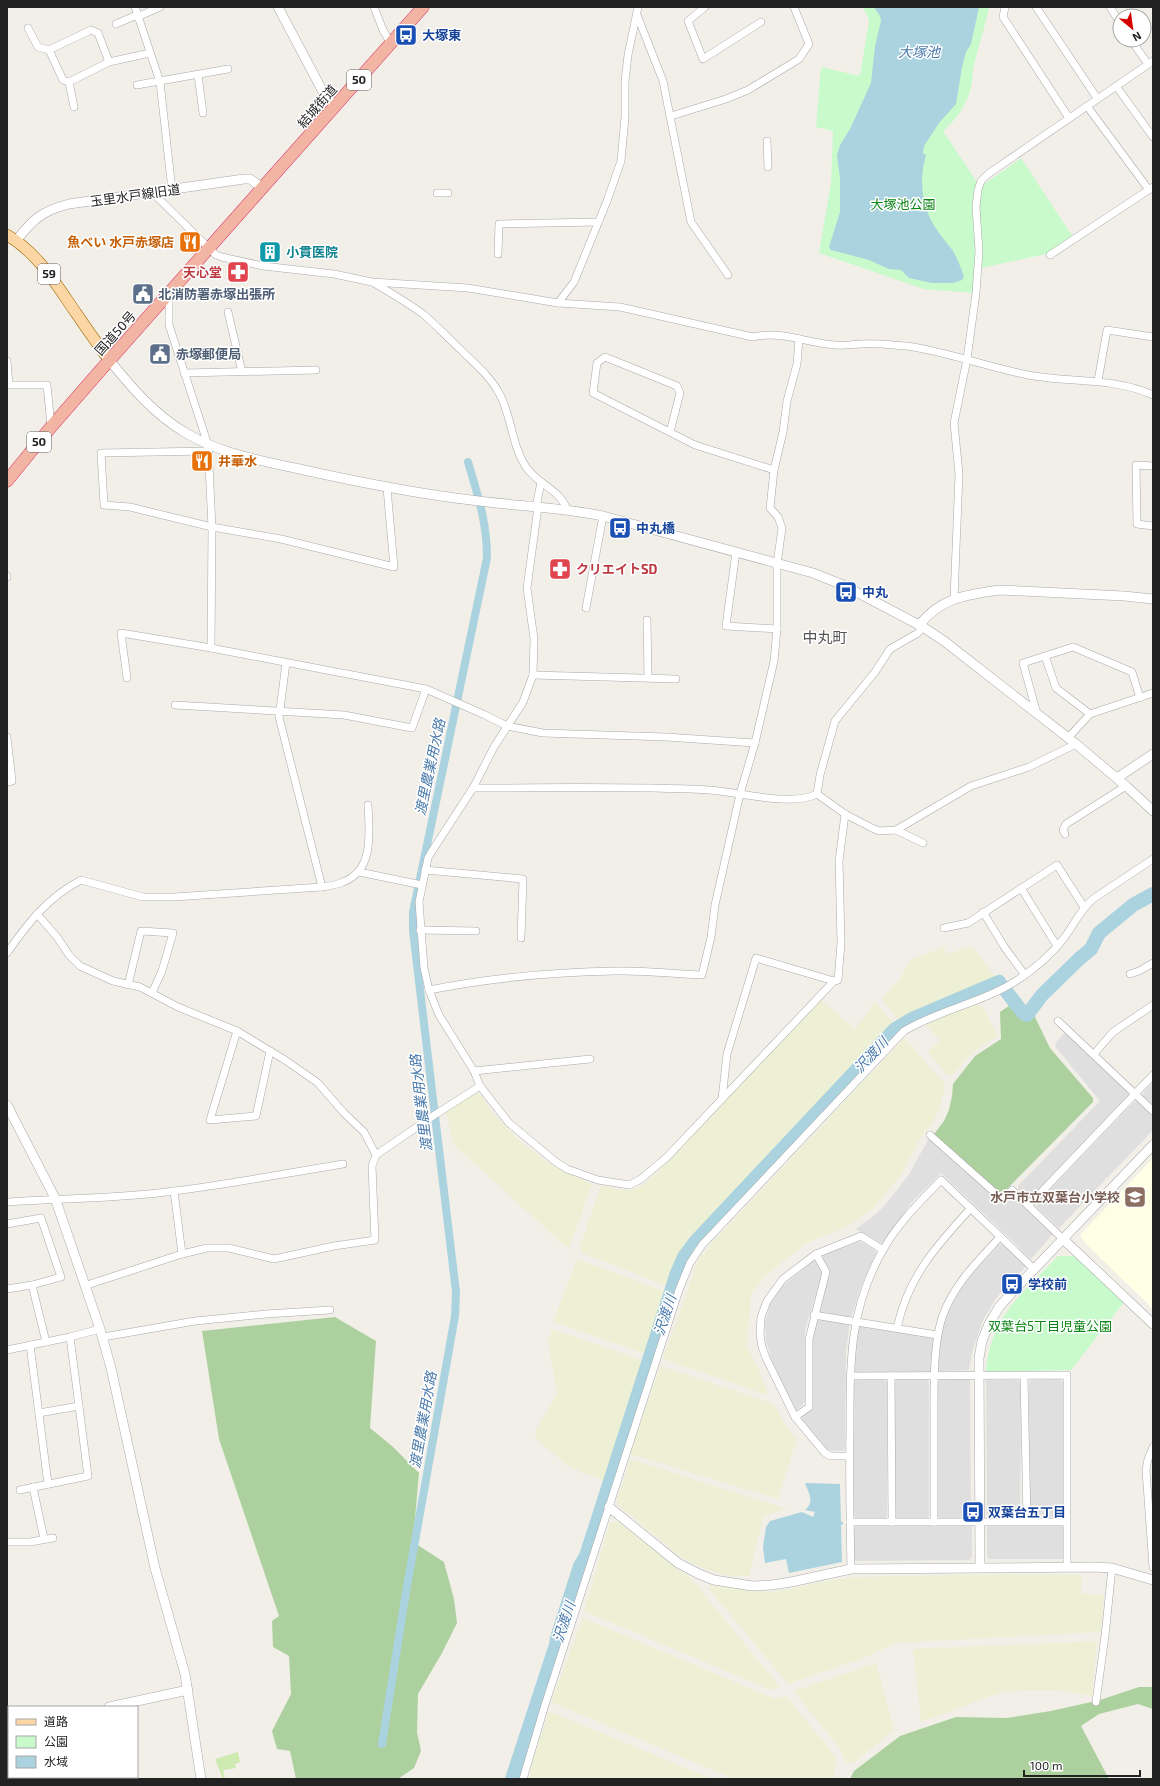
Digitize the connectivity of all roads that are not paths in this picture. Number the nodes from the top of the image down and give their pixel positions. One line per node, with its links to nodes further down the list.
1 (135, 7): 11 (street)
2 (160, 7): 11 (street)
3 (278, 7): 30 (street)
4 (374, 7): 15 (street)
5 (423, 7): 15 (highway, 結城街道 / 50)
6 (705, 7): 12 (street)
7 (794, 7): 32 (street)
8 (1005, 7): 33 (street)
9 (1036, 7): 27 (street)
10 (638, 11): 32 (street); 43 (street)
11 (137, 16): 13 (street); 18 (street)
12 (761, 22)
13 (116, 24)
14 (28, 28): 17 (street)
15 (391, 44): 30 (highway, 結城街道 / 50)
16 (1138, 48): 20 (street)
17 (49, 50): 19 (street); 23 (street)
18 (150, 53): 19 (street); 24 (street)
19 (109, 62): 23 (street)
20 (1150, 62): 26 (street)
21 (228, 69): 22 (street)
22 (198, 75): 24 (street); 31 (street)
23 (69, 82): 29 (street)
24 (160, 82): 25 (street); 39 (street)
25 (137, 86)
26 (1116, 86): 27 (street); 34 (street)
27 (1098, 98): 28 (street)
28 (1087, 106): 33 (street); 38 (street)
29 (74, 107)
30 (335, 107): 37 (highway, 結城街道 / 50)
31 (203, 113)
32 (671, 116): 48 (street)
33 (1069, 118): 55 (street)
34 (1153, 137)
35 (767, 141): 36 (street)
36 (768, 167)
37 (263, 188): 39 (street, 玉里水戸線旧道); 45 (highway, 国道50号 / 50)
38 (1151, 188): 47 (street)
39 (172, 190): 40 (street, 玉里水戸線旧道)
40 (153, 193): 44 (street, 玉里水戸線旧道); 45 (street)
41 (437, 193): 42 (street)
42 (448, 193)
43 (598, 222): 46 (street); 51 (street)
44 (12, 238): 57 (main road, 59)
45 (210, 248): 49 (street); 50 (highway, 国道50号 / 50)
46 (498, 254)
47 (1050, 255)
48 (728, 275)
49 (372, 282): 51 (street); 69 (street)
50 (169, 294): 57 (highway, 国道50号 / 50); 60 (street)
51 (558, 303): 54 (street)
52 (228, 312): 59 (street)
53 (1153, 337): 61 (street)
54 (799, 339): 55 (street); 67 (street)
55 (967, 359): 61 (street); 78 (street)
56 (7, 361): 63 (street)
57 (110, 361): 63 (highway, 国道50号 / 50); 65 (street)
58 (316, 370): 59 (street)
59 (242, 372): 60 (street)
60 (184, 373): 65 (street)
61 (1098, 381): 62 (street)
62 (1153, 395)
63 (52, 427): 68 (highway, 国道50号 / 50)
64 (670, 432): 64 (street); 67 (street)
65 (208, 448): 70 (street); 75 (street); 75 (street)
66 (1153, 466): 74 (street)
67 (774, 470): 77 (street)
68 (7, 481)
69 (541, 482): 71 (street); 72 (street)
70 (387, 488): 71 (street); 75 (street)
71 (538, 507): 72 (street); 87 (street)
72 (567, 510): 73 (street)
73 (603, 516): 76 (street); 80 (street)
74 (1153, 526)
75 (212, 528): 84 (street)
76 (736, 552): 77 (street); 83 (street)
77 (777, 564): 82 (street); 83 (street)
78 (954, 599): 79 (street); 82 (street)
79 (1153, 599)
80 (586, 608)
81 (647, 620): 88 (street)
82 (921, 626): 96 (street); 109 (street)
83 (777, 629): 101 (street)
84 (212, 648): 86 (street); 89 (street)
85 (1045, 656): 93 (street); 96 (street); 97 (street)
86 (286, 663): 91 (street); 95 (street)
87 (533, 676): 88 (street); 98 (street)
88 (648, 677): 90 (street)
89 (128, 678)
90 (676, 679)
91 (426, 689): 95 (street); 98 (street)
92 (1153, 694): 93 (street)
93 (1140, 698): 97 (street)
94 (176, 705): 95 (street)
95 (280, 711): 120 (street)
96 (1037, 714): 100 (street)
97 (1090, 714): 100 (street)
98 (507, 726): 101 (street); 107 (street)
99 (7, 737): 105 (street)
100 (1068, 738): 102 (street)
101 (755, 743): 108 (street)
102 (1076, 744): 104 (street); 113 (street)
103 (1153, 754): 104 (street)
104 (1117, 778): 106 (street)
105 (7, 782)
106 (1126, 786): 111 (street); 114 (street)
107 (473, 788): 108 (street); 117 (street)
108 (740, 794): 109 (street); 136 (street)
109 (817, 794): 112 (street)
110 (368, 804): 118 (street)
111 (1153, 811)
112 (845, 814): 113 (street); 134 (street)
113 (896, 830): 115 (street)
114 (1065, 834)
115 (923, 843)
116 (1153, 859): 122 (street)
117 (425, 870): 119 (street); 128 (street)
118 (359, 872): 119 (street); 120 (street)
119 (419, 884): 126 (street)
120 (322, 887): 124 (street)
121 (1021, 888): 122 (street); 123 (street); 129 (street)
122 (1084, 907): 129 (street)
123 (983, 912): 125 (street); 133 (street)
124 (37, 914): 130 (street); 135 (street)
125 (944, 928)
126 (420, 930): 127 (street); 136 (street)
127 (476, 931)
128 (521, 938)
129 (1057, 946): 133 (street)
130 (7, 953)
131 (1153, 963): 132 (street)
132 (1130, 974)
133 (1025, 975): 194 (street)
134 (834, 981): 148 (street); 148 (street)
135 (128, 985): 137 (street); 137 (street)
136 (429, 990): 144 (street)
137 (152, 993): 140 (street)
138 (1153, 1004): 142 (street)
139 (1058, 1021): 142 (street)
140 (236, 1031): 141 (street); 141 (street)
141 (270, 1051): 153 (street)
142 (1094, 1054): 147 (street)
143 (590, 1059): 144 (street)
144 (474, 1071): 146 (street)
145 (1153, 1075): 147 (street)
146 (480, 1086): 148 (street); 153 (street)
147 (1135, 1094): 150 (street); 158 (street)
148 (722, 1099)
149 (7, 1105): 156 (street)
150 (1153, 1111)
151 (930, 1135): 158 (street)
152 (1153, 1145): 162 (street)
153 (376, 1155): 164 (street)
154 (343, 1164): 155 (street)
155 (174, 1191): 156 (street); 164 (street)
156 (55, 1198): 157 (street); 168 (street)
157 (7, 1202)
158 (1029, 1205): 162 (street)
159 (971, 1208): 161 (street); 163 (street); 174 (street)
160 (7, 1224): 167 (street)
161 (1000, 1237): 166 (street); 176 (street)
162 (1063, 1238): 166 (street); 173 (street)
163 (883, 1250): 165 (street); 172 (street)
164 (182, 1254): 168 (street)
165 (816, 1254): 171 (street); 188 (street)
166 (1034, 1269): 181 (street)
167 (32, 1285): 169 (street); 178 (street)
168 (87, 1286): 175 (street)
169 (7, 1289)
170 (330, 1310): 175 (street)
171 (814, 1315): 172 (street); 188 (street)
172 (855, 1322): 174 (street); 182 (street)
173 (1153, 1324)
174 (897, 1328): 176 (street)
175 (102, 1333): 177 (street); 210 (street)
176 (937, 1335): 184 (street)
177 (70, 1337): 178 (street); 186 (street)
178 (46, 1342): 179 (street)
179 (30, 1345): 180 (street); 187 (street)
180 (7, 1350)
181 (978, 1375): 184 (street); 185 (street); 199 (street)
182 (850, 1376): 183 (street); 190 (street)
183 (891, 1376): 184 (street); 197 (street)
184 (934, 1376): 198 (street)
185 (1024, 1376): 195 (street); 200 (street)
186 (79, 1406): 187 (street); 191 (street)
187 (39, 1413): 191 (street)
188 (795, 1417): 190 (street)
189 (1153, 1447): 206 (street)
190 (849, 1456): 196 (street)
191 (48, 1484): 192 (street)
192 (34, 1487): 193 (street); 202 (street)
193 (20, 1490)
194 (609, 1507): 208 (street); 214 (street)
195 (1027, 1521): 199 (street); 200 (street)
196 (850, 1522): 197 (street); 208 (street)
197 (892, 1522): 198 (street)
198 (934, 1522): 199 (street)
199 (979, 1522): 204 (street)
200 (1066, 1522): 205 (street)
201 (53, 1538): 202 (street)
202 (44, 1539): 203 (street)
203 (7, 1542)
204 (980, 1567): 205 (street); 208 (street)
205 (1067, 1567): 207 (street)
206 (1153, 1567)
207 (1112, 1568): 209 (street); 211 (street)
208 (852, 1569)
209 (1153, 1580)
210 (188, 1690): 212 (street); 213 (street)
211 (1096, 1702)
212 (114, 1706)
213 (201, 1779)
214 (523, 1779)

